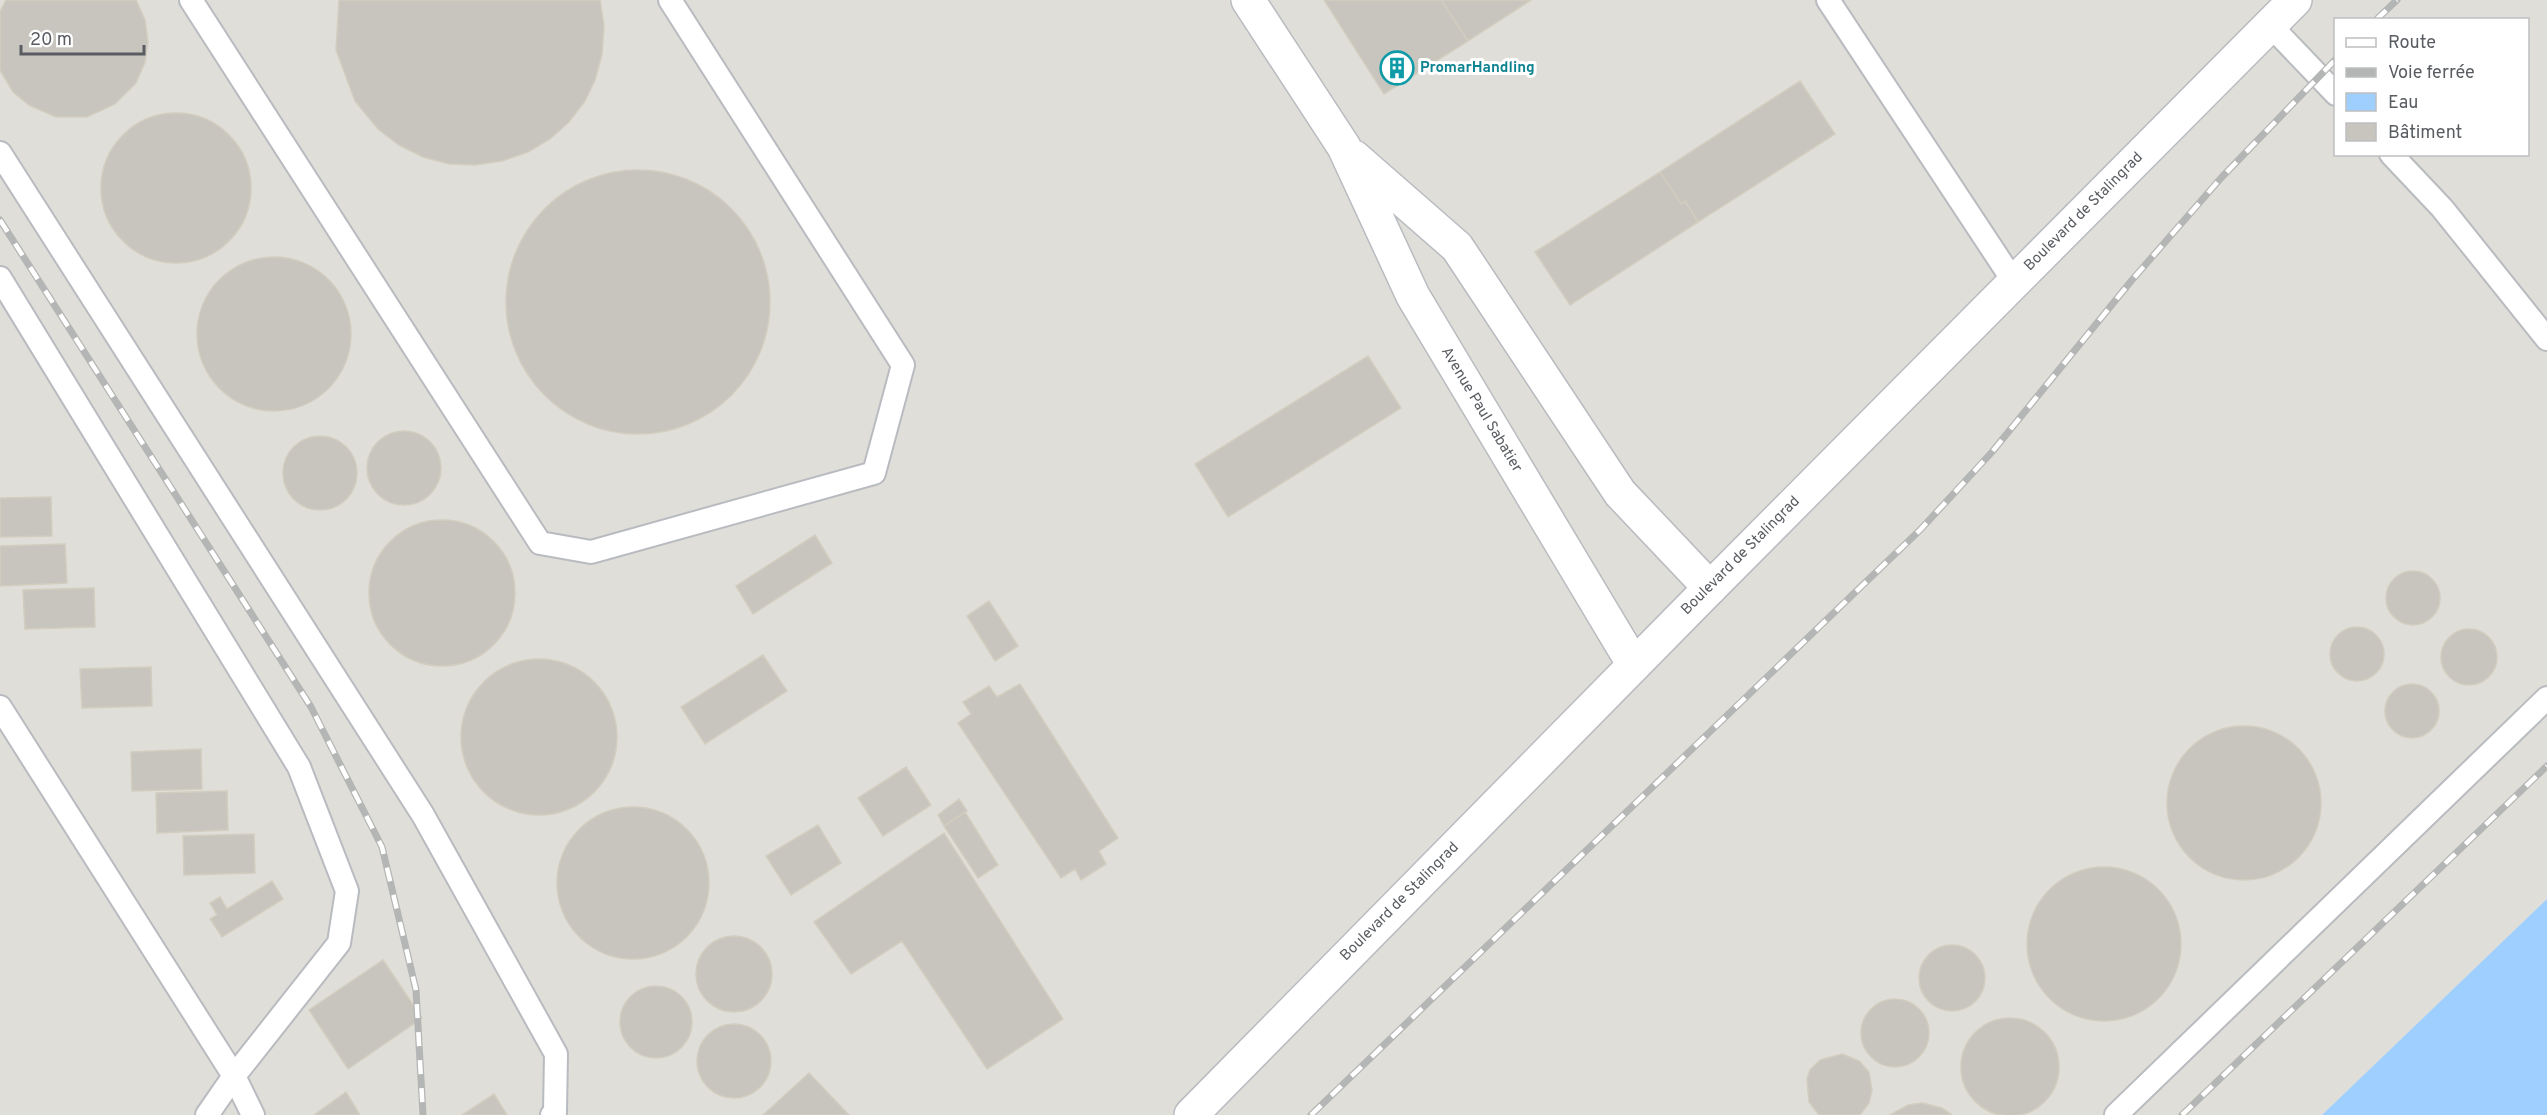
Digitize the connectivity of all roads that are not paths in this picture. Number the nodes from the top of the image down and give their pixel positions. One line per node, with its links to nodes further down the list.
1 (191, 0): 2 (lane)
2 (670, 0)
3 (1248, 0): 8 (street, Avenue Paul Sabatier)
4 (1828, 0): 12 (lane)
5 (2295, 0): 6 (street, Boulevard de Stalingrad)
6 (2270, 25): 7 (lane); 12 (street, Boulevard de Stalingrad)
7 (2334, 92)
8 (1344, 147): 14 (street, Avenue Paul Sabatier); 15 (street, Avenue Paul Sabatier)
9 (0, 153): 21 (lane)
10 (2393, 156): 13 (lane)
11 (0, 278): 18 (lane)
12 (2014, 282): 14 (street, Boulevard de Stalingrad)
13 (2545, 330)
14 (1710, 588): 15 (street, Boulevard de Stalingrad)
15 (1634, 665): 22 (street, Boulevard de Stalingrad)
16 (2547, 698): 23 (lane)
17 (0, 707): 18 (lane)
18 (234, 1076): 19 (lane); 20 (lane)
19 (207, 1115)
20 (254, 1115)
21 (552, 1115)
22 (1191, 1115)
23 (2116, 1115)

